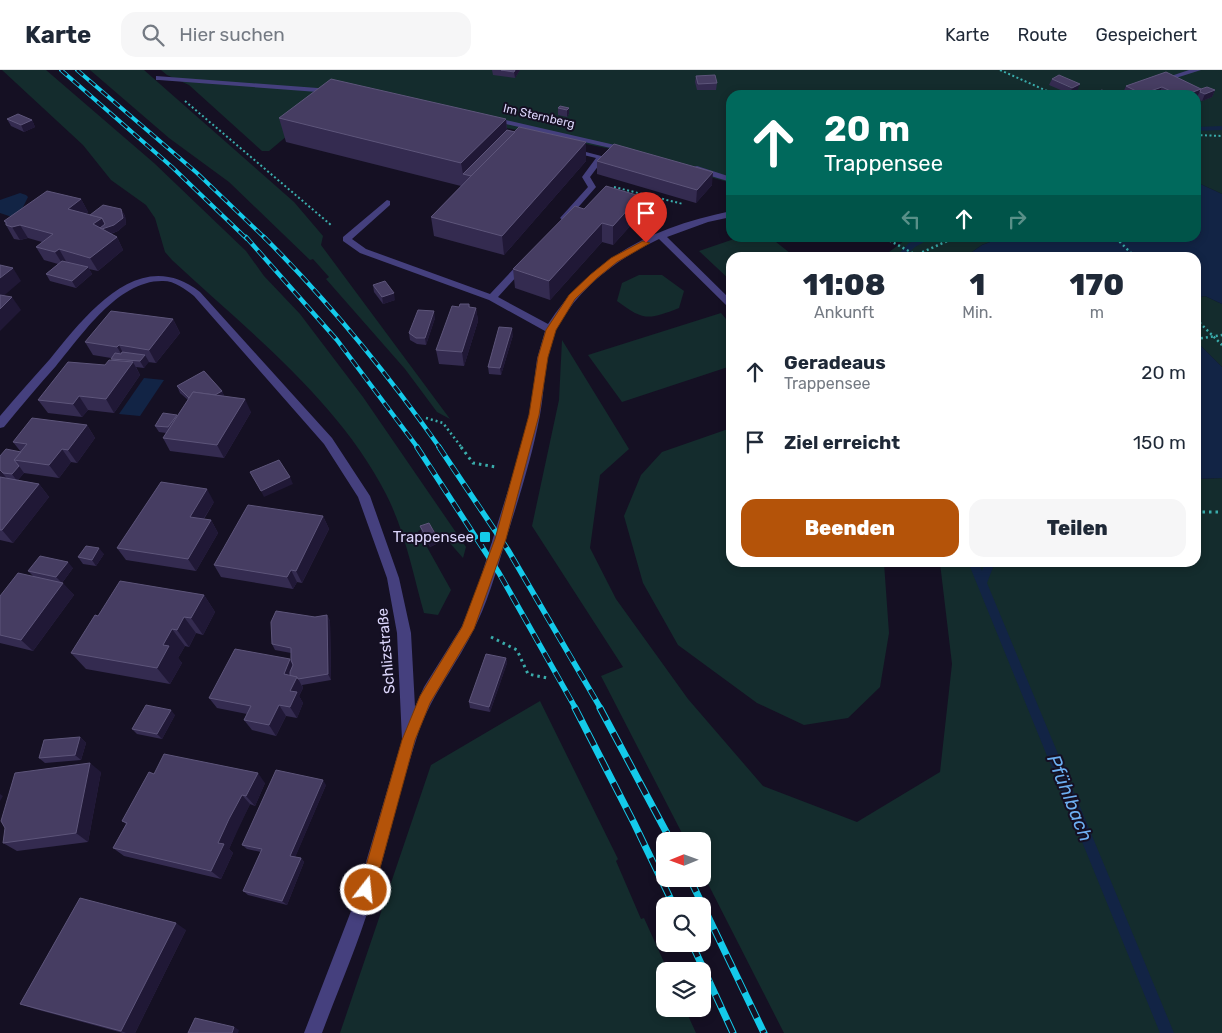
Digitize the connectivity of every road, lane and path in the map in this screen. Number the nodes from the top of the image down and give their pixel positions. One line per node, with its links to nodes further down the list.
1 (1000, 70): 6 (path)
2 (1197, 70): 4 (street)
3 (159, 78): 8 (street); 24 (path)
4 (1152, 83)
5 (1143, 86): 7 (street)
6 (1045, 90)
7 (1131, 90)
8 (343, 92)
9 (478, 116): 10 (street, Im Sternberg)
10 (520, 124): 11 (street); 15 (street, Im Sternberg)
11 (515, 133)
12 (1201, 135): 13 (path)
13 (1222, 136)
14 (558, 146): 18 (street)
15 (633, 151)
16 (687, 166): 17 (street)
17 (726, 178)
18 (589, 181): 20 (path); 22 (street)
19 (387, 202): 24 (street)
20 (726, 213)
21 (726, 215): 23 (street)
22 (560, 223)
23 (661, 236): 33 (street); 35 (street)
24 (346, 238): 32 (street)
25 (891, 242): 28 (path)
26 (946, 242): 29 (path)
27 (1120, 242): 30 (path)
28 (909, 252)
29 (924, 252)
30 (1130, 252)
31 (528, 259): 32 (street)
32 (492, 298): 35 (street)
33 (726, 300)
34 (1201, 324): 37 (path)
35 (551, 330): 47 (street)
36 (1222, 335): 37 (path)
37 (1214, 336): 38 (path); 39 (path)
38 (1201, 338)
39 (1222, 344)
40 (426, 418): 42 (path)
41 (0, 424): 47 (street, Schlizstraße)
42 (501, 468)
43 (1201, 512): 44 (path)
44 (1222, 512)
45 (489, 637): 46 (path)
46 (547, 678)
47 (408, 740): 48 (street, Schlizstraße)
48 (313, 1033)

